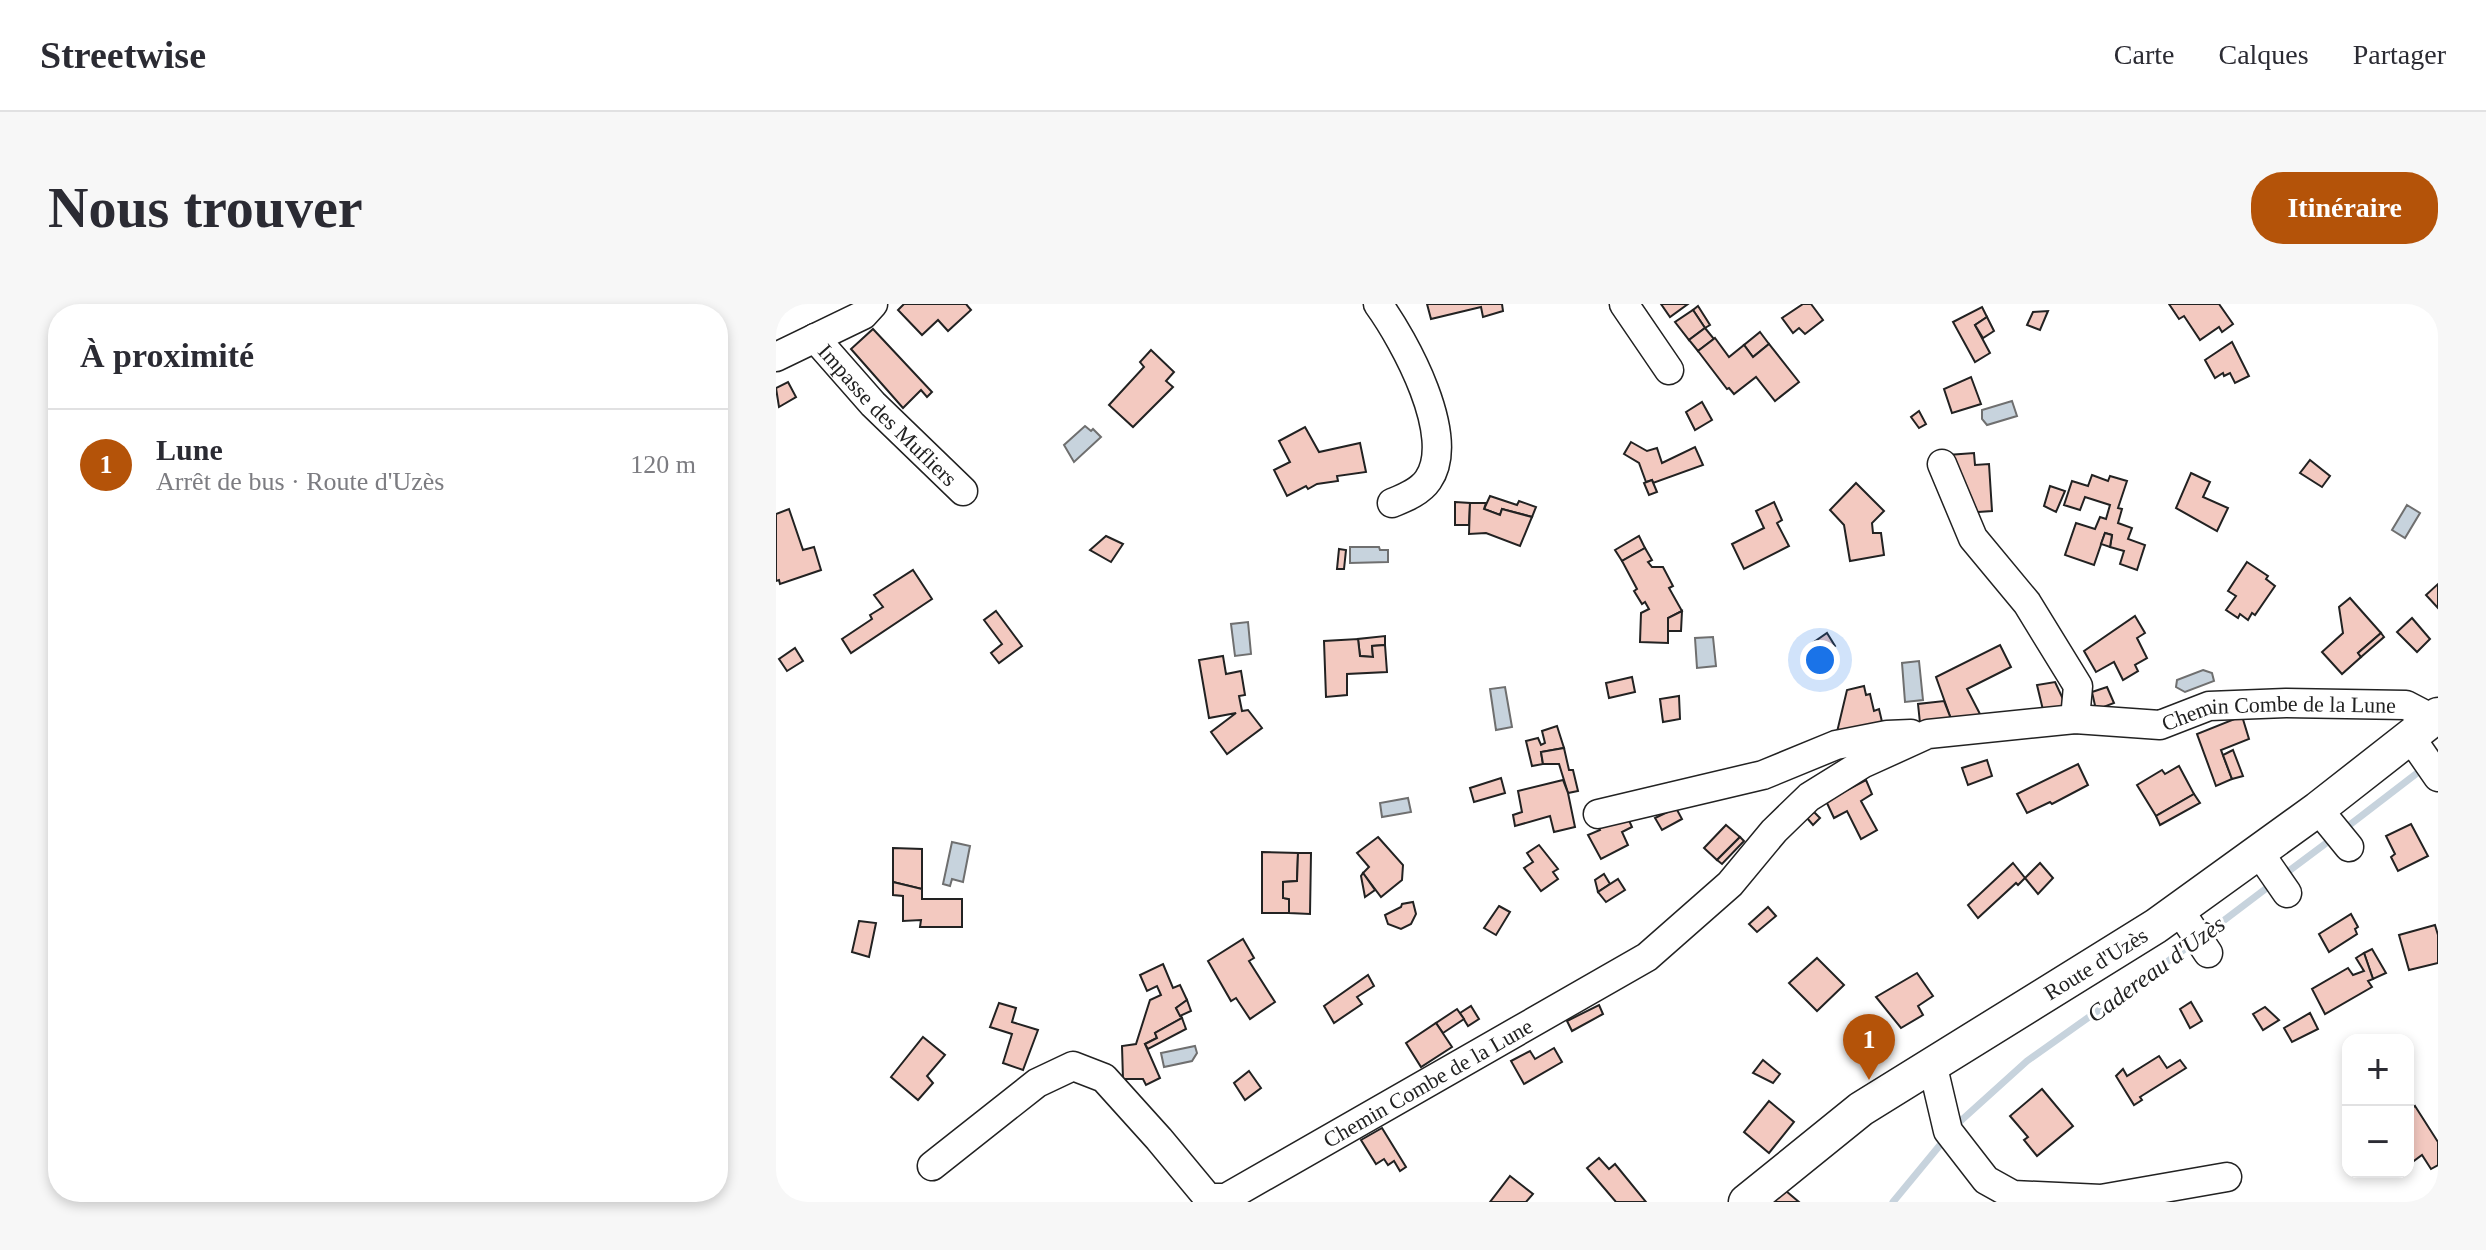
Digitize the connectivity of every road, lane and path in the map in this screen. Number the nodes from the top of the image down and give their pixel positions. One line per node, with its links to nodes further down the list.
1 (873, 304): 4 (street)
2 (1378, 304): 9 (street)
3 (1624, 304): 6 (street)
4 (815, 338): 5 (street); 8 (street, Impasse des Mufliers)
5 (776, 357)
6 (1669, 370)
7 (1942, 464): 10 (street)
8 (963, 491)
9 (1392, 503)
10 (2075, 719): 11 (street, Chemin Combe de la Lune); 12 (street, Chemin Combe de la Lune)
11 (2425, 731): 13 (street); 15 (main road, Route d'Uzès)
12 (1928, 734): 14 (street, Chemin Combe de la Lune); 22 (street, Chemin Combe de la Lune)
13 (2438, 777)
14 (1598, 814)
15 (2323, 814): 16 (street); 17 (main road, Route d'Uzès)
16 (2349, 847)
17 (2264, 859): 18 (street); 19 (main road, Route d'Uzès)
18 (2287, 893)
19 (2184, 917): 20 (street); 21 (main road, Route d'Uzès)
20 (2208, 953)
21 (1932, 1063): 23 (street); 24 (main road, Route d'Uzès)
22 (932, 1166)
23 (2227, 1177)
24 (1746, 1202)

